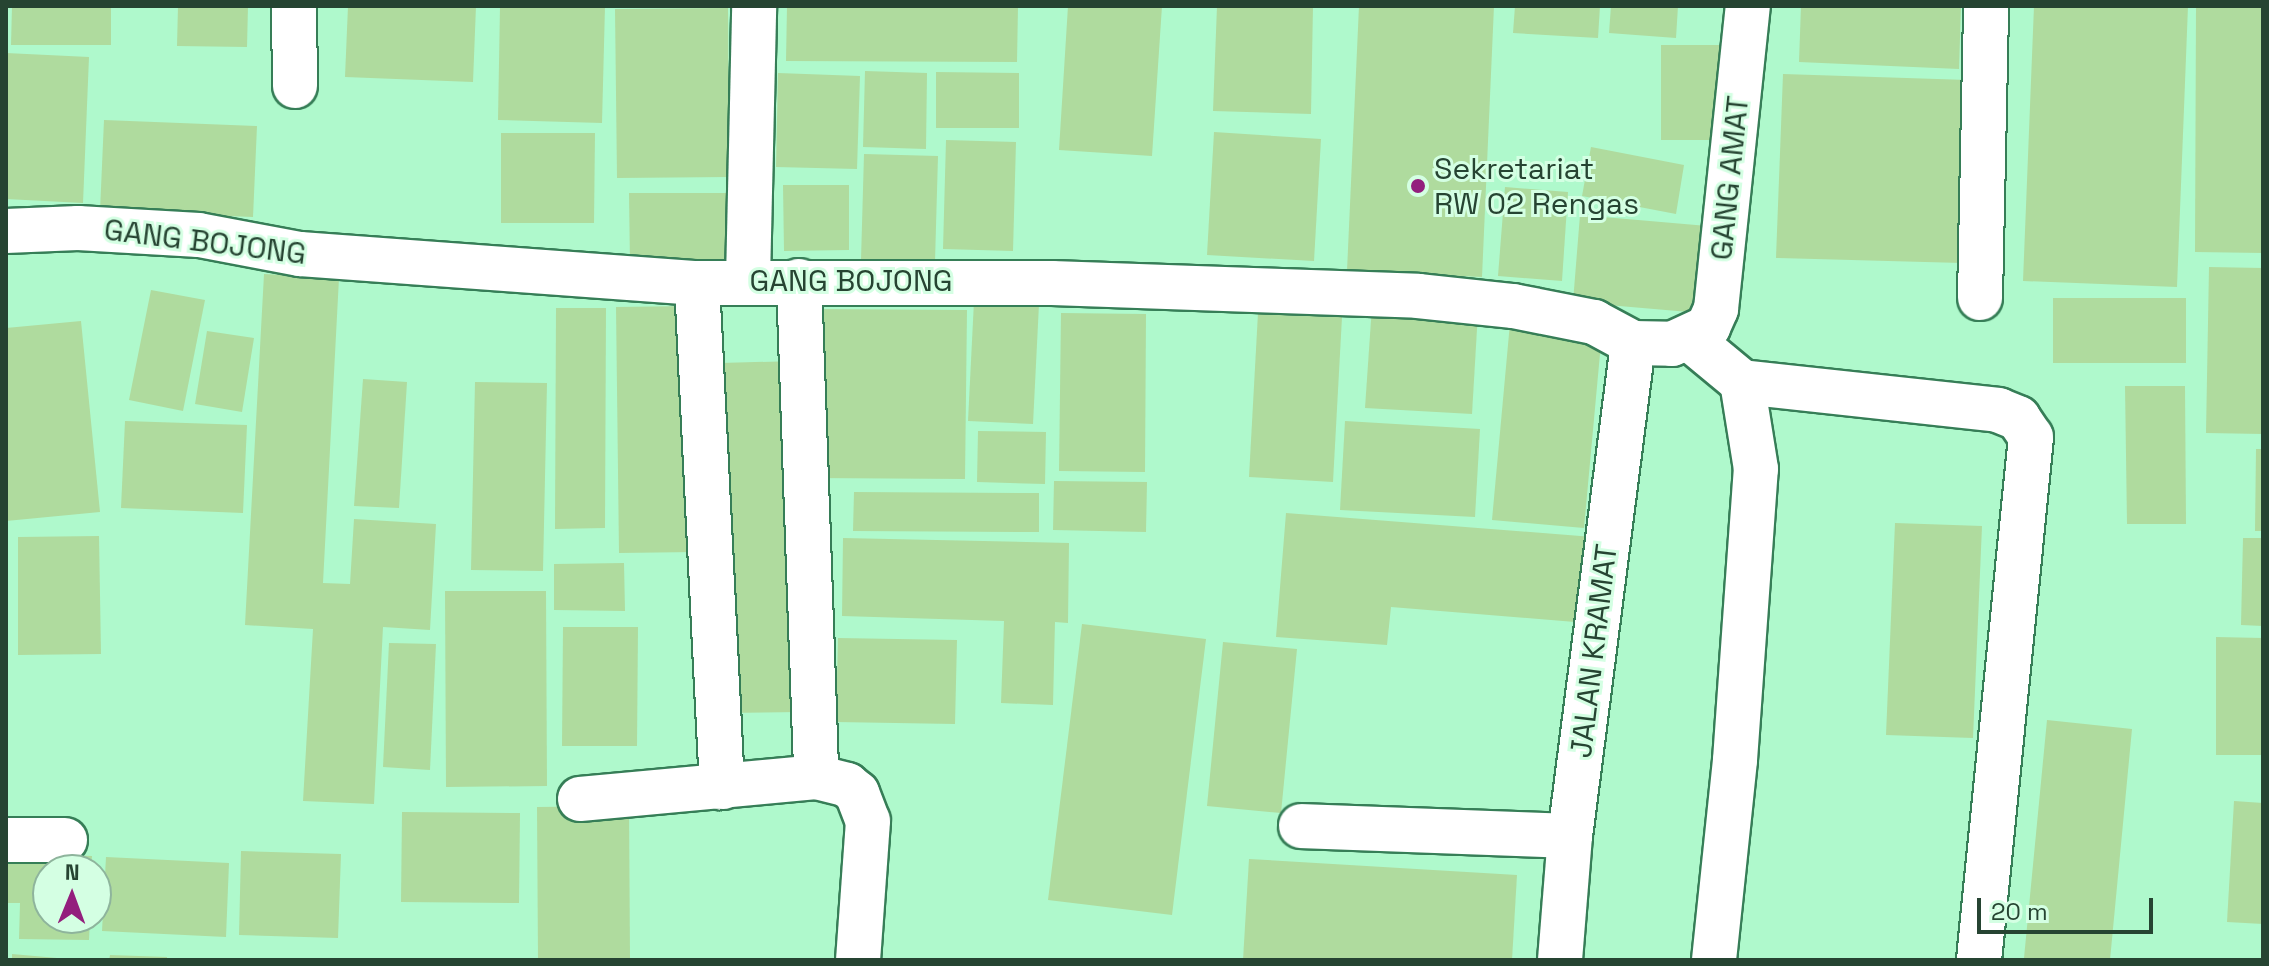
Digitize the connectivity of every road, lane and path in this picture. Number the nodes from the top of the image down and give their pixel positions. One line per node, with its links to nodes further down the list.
1 (294, 6): 5 (street)
2 (754, 6): 7 (street)
3 (1748, 6): 11 (street, GANG AMAT)
4 (1986, 6): 10 (street)
5 (295, 86)
6 (6, 231): 9 (street, GANG BOJONG)
7 (748, 280): 8 (street, GANG BOJONG); 9 (street, GANG BOJONG)
8 (799, 281): 12 (street, GANG BOJONG); 14 (street)
9 (697, 283): 15 (street)
10 (1980, 298)
11 (1690, 339): 12 (street, GANG BOJONG); 13 (street)
12 (1633, 343): 18 (street, JALAN KRAMAT)
13 (1742, 382): 23 (street); 24 (street)
14 (816, 777): 15 (street); 21 (street)
15 (722, 787): 16 (street)
16 (580, 799)
17 (1301, 826): 18 (street)
18 (1570, 836): 22 (street, JALAN KRAMAT)
19 (6, 840): 20 (street)
20 (65, 840)
21 (858, 960)
22 (1560, 960)
23 (1714, 960)
24 (1979, 960)

